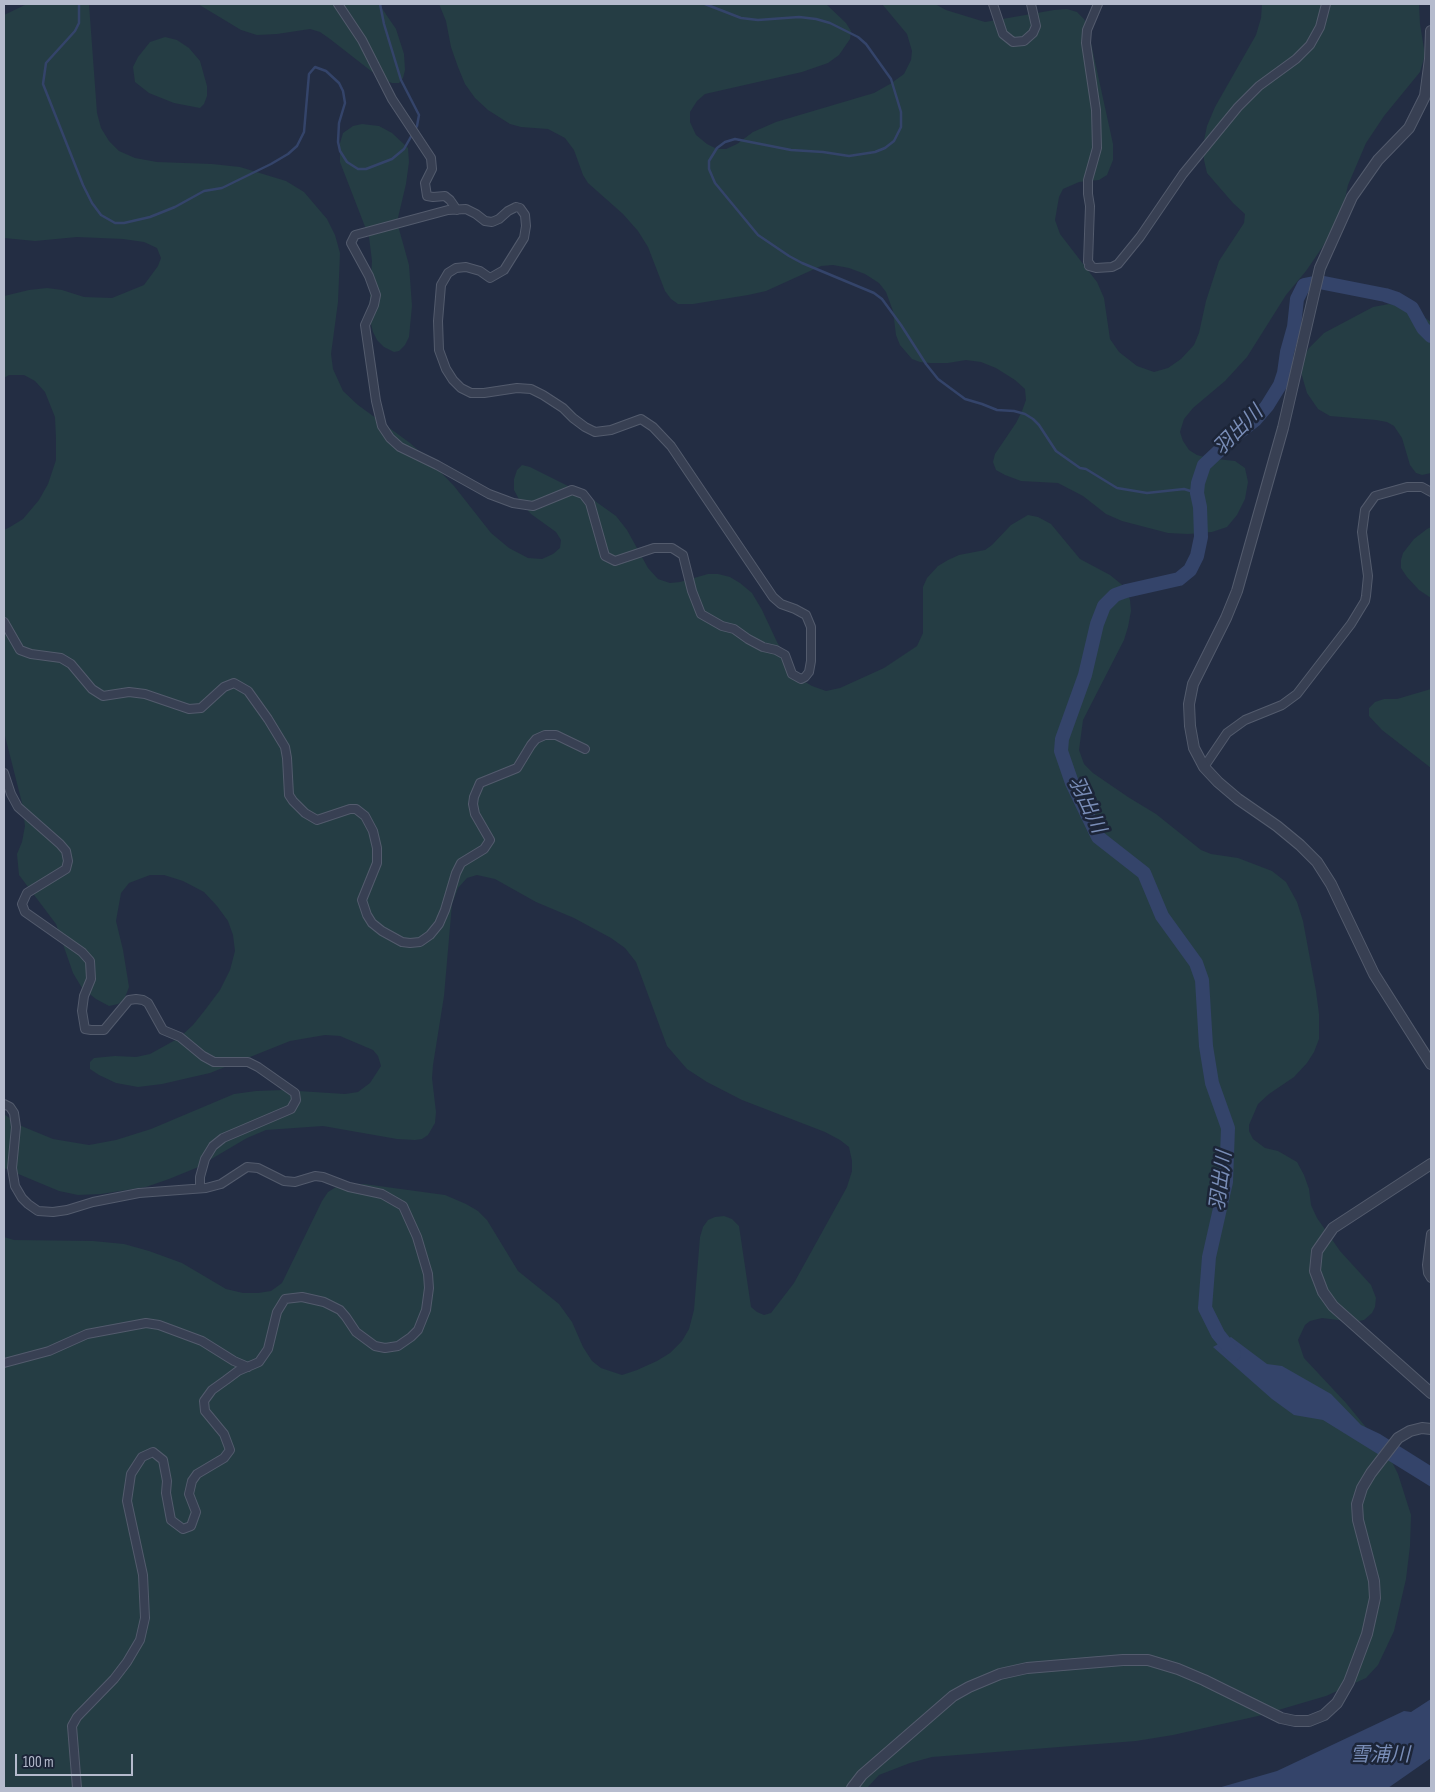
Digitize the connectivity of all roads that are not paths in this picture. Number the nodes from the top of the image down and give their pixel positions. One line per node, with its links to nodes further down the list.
1 (338, 4): 7 (street)
2 (993, 4): 3 (street)
3 (1031, 4)
4 (1098, 4): 5 (street)
5 (1326, 4)
6 (1431, 31): 11 (street)
7 (457, 210): 7 (street)
8 (1431, 492): 11 (street)
9 (4, 622): 10 (street)
10 (585, 749)
11 (1204, 767): 13 (street)
12 (4, 773): 16 (street)
13 (1431, 1064)
14 (4, 1104): 16 (street)
15 (1431, 1164): 21 (street)
16 (200, 1188): 20 (street)
17 (1431, 1234): 18 (street)
18 (1431, 1278)
19 (4, 1363): 20 (street)
20 (248, 1367): 23 (street)
21 (1431, 1393)
22 (1431, 1429): 24 (street)
23 (78, 1788)
24 (852, 1788)

